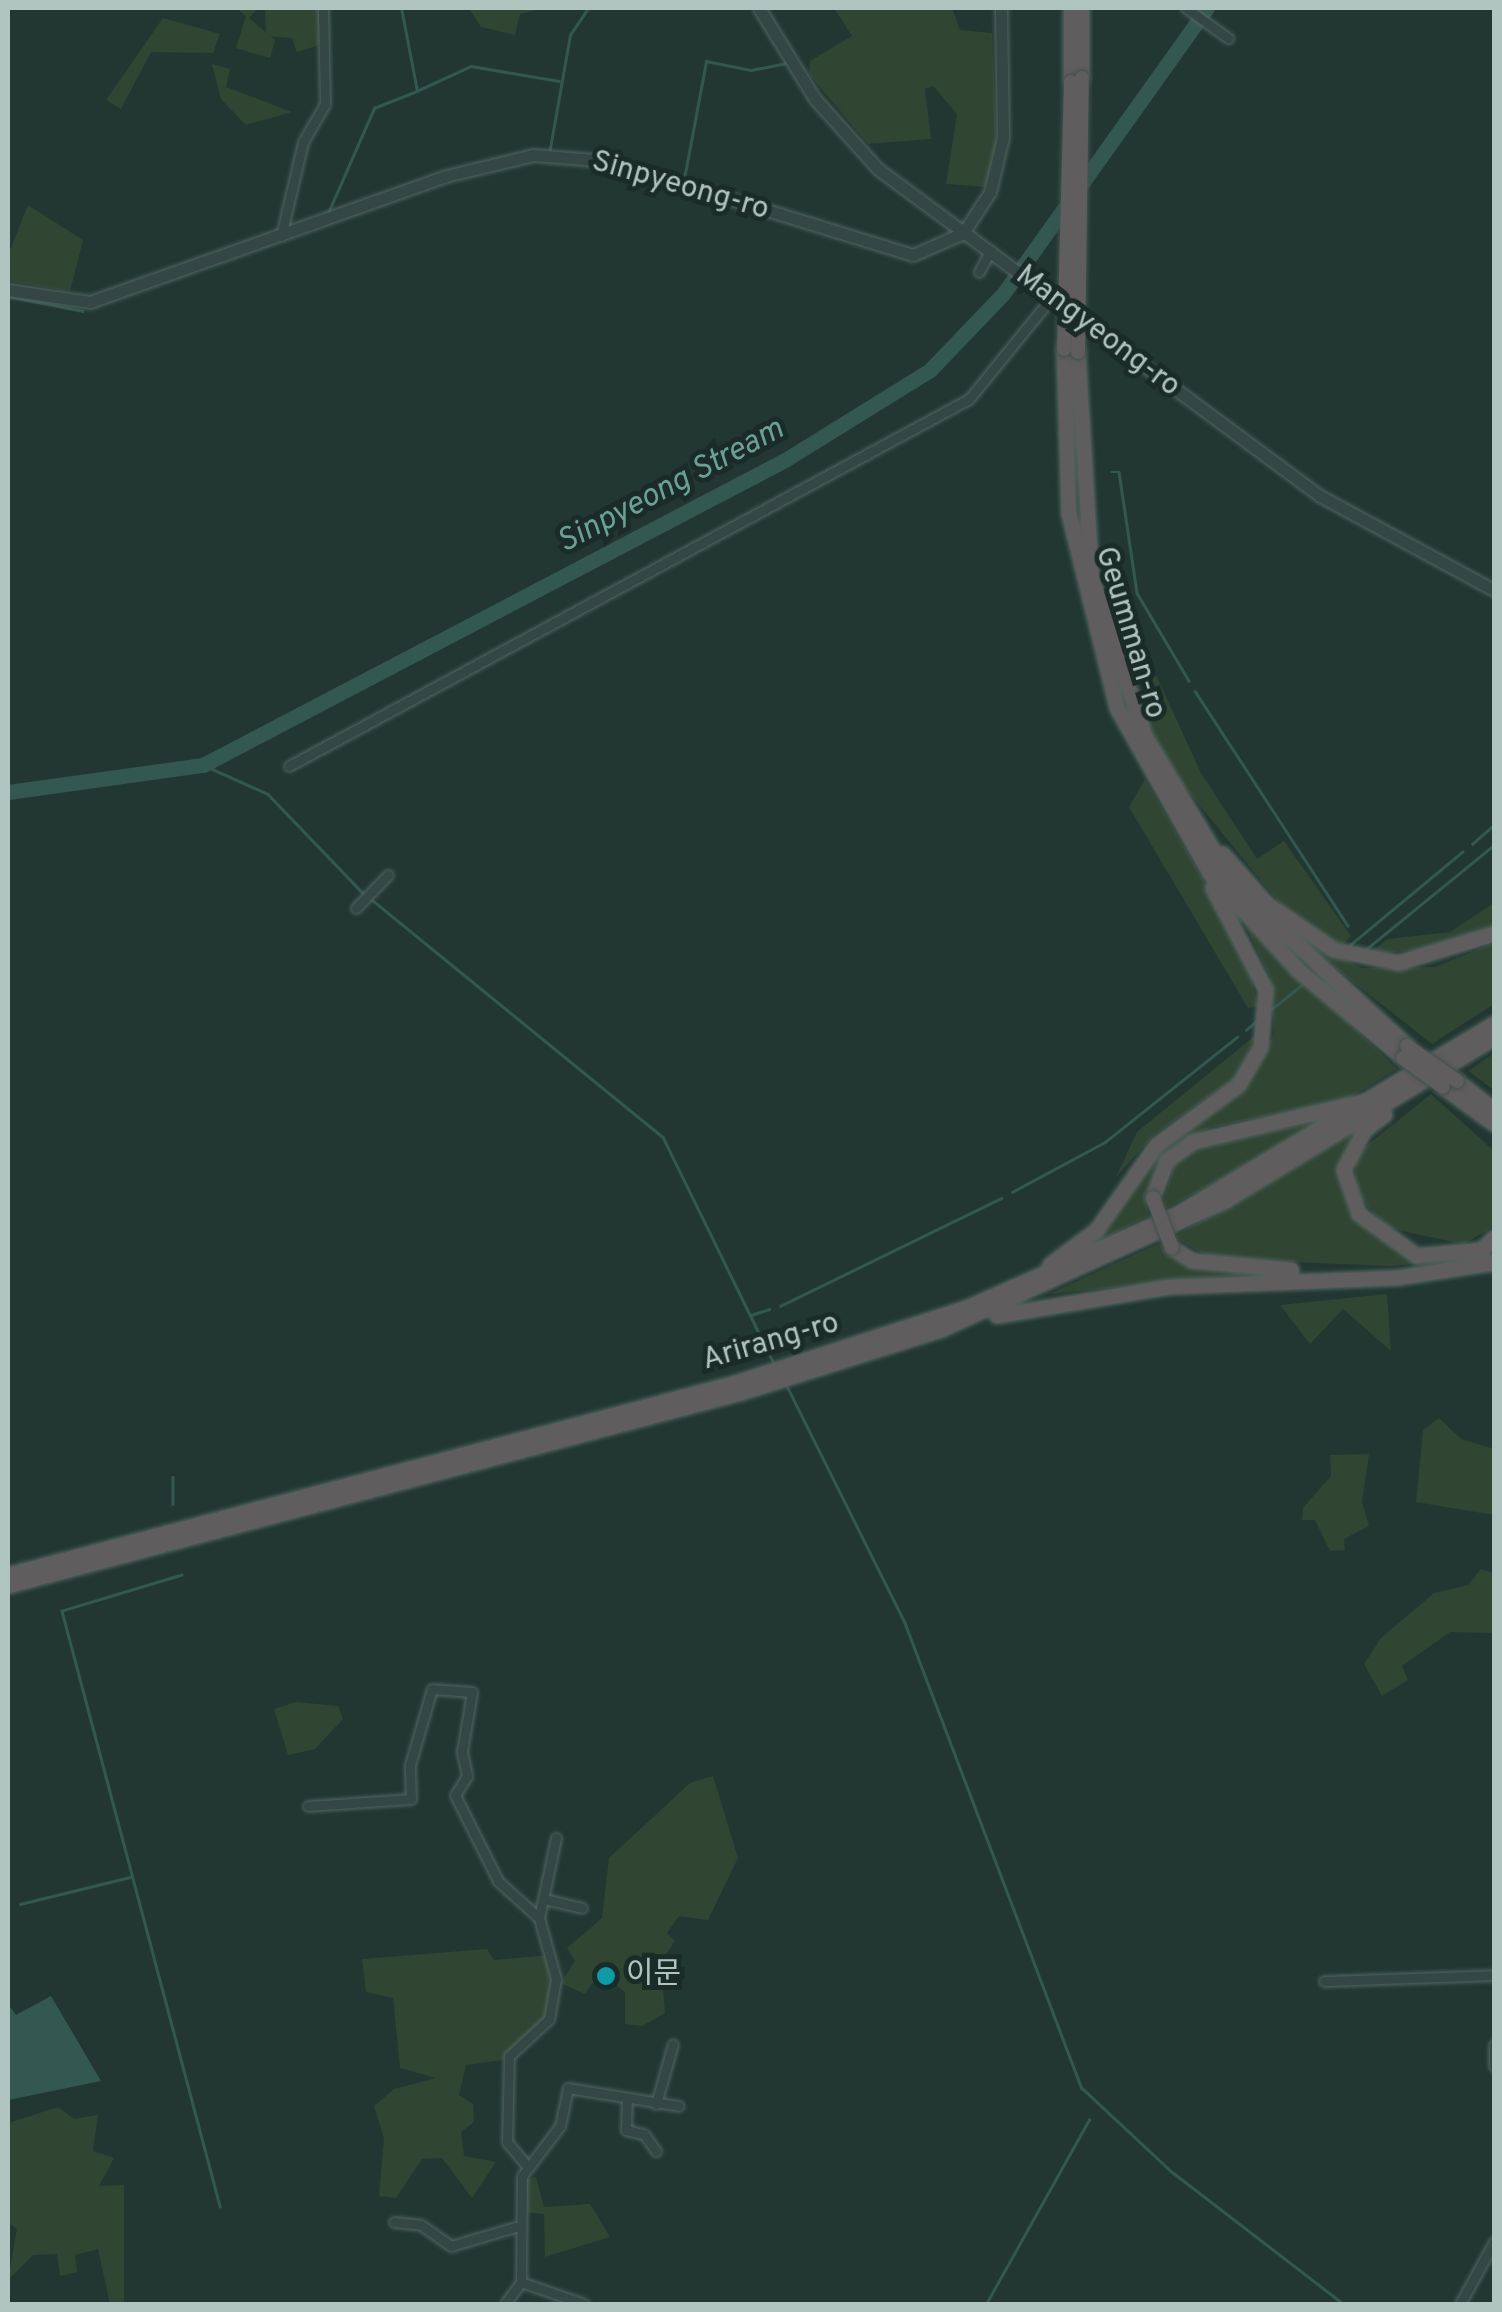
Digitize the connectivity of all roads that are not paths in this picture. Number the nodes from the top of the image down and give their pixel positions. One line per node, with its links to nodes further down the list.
1 (323, 8): 10 (street)
2 (759, 8): 9 (street, Mangyeong-ro)
3 (1001, 8): 9 (street)
4 (1071, 8): 8 (highway, Geumman-ro)
5 (1082, 8): 8 (highway, Geumman-ro)
6 (1186, 8): 7 (street)
7 (1226, 37)
8 (1076, 80): 15 (highway, Geumman-ro, bridge)
9 (963, 233): 10 (street, Sinpyeong-ro); 11 (street, Mangyeong-ro)
10 (280, 238): 13 (street, Sinpyeong-ro)
11 (993, 253): 12 (street); 14 (street, Mangyeong-ro)
12 (979, 272)
13 (8, 290)
14 (1048, 296): 16 (street, Mangyeong-ro); 17 (street)
15 (1071, 351): 18 (highway, Geumman-ro); 19 (highway, Geumman-ro)
16 (1494, 590)
17 (289, 766)
18 (1196, 830): 22 (highway); 26 (highway, Geumman-ro)
19 (1210, 874): 26 (highway, Geumman-ro); 34 (highway)
20 (388, 876): 21 (street)
21 (356, 908)
22 (1494, 934)
23 (1494, 1012): 25 (highway)
24 (1494, 1024): 25 (highway, Arirang-ro)
25 (1488, 1041): 27 (highway, Arirang-ro); 28 (highway, Arirang-ro)
26 (1405, 1052): 29 (highway, Geumman-ro, bridge)
27 (1392, 1101): 31 (highway); 35 (highway, Arirang-ro)
28 (1367, 1104): 33 (highway, bridge); 34 (highway, Arirang-ro)
29 (1491, 1117): 30 (highway)
30 (1494, 1132)
31 (1494, 1238)
32 (1494, 1263): 33 (highway)
33 (1400, 1275): 35 (highway)
34 (1041, 1277): 36 (highway, Arirang-ro)
35 (982, 1314): 36 (highway, Arirang-ro)
36 (821, 1365): 37 (highway, Arirang-ro)
37 (738, 1388): 38 (highway, Arirang-ro); 39 (highway, Arirang-ro)
38 (8, 1574)
39 (8, 1586)
40 (308, 1806): 44 (street)
41 (556, 1838): 42 (street)
42 (544, 1899): 43 (street); 44 (street)
43 (582, 1908)
44 (539, 1918): 54 (street)
45 (1494, 1975): 46 (street)
46 (1324, 1981)
47 (674, 2044): 51 (street)
48 (1494, 2044): 49 (street)
49 (1494, 2066)
50 (627, 2098): 51 (street); 53 (street); 54 (street)
51 (656, 2104): 52 (street)
52 (679, 2106)
53 (656, 2151)
54 (527, 2166): 56 (street)
55 (394, 2222): 56 (street)
56 (515, 2227): 58 (street)
57 (1494, 2242): 61 (street)
58 (521, 2282): 59 (street); 60 (street)
59 (506, 2304)
60 (584, 2304)
61 (1460, 2304)

